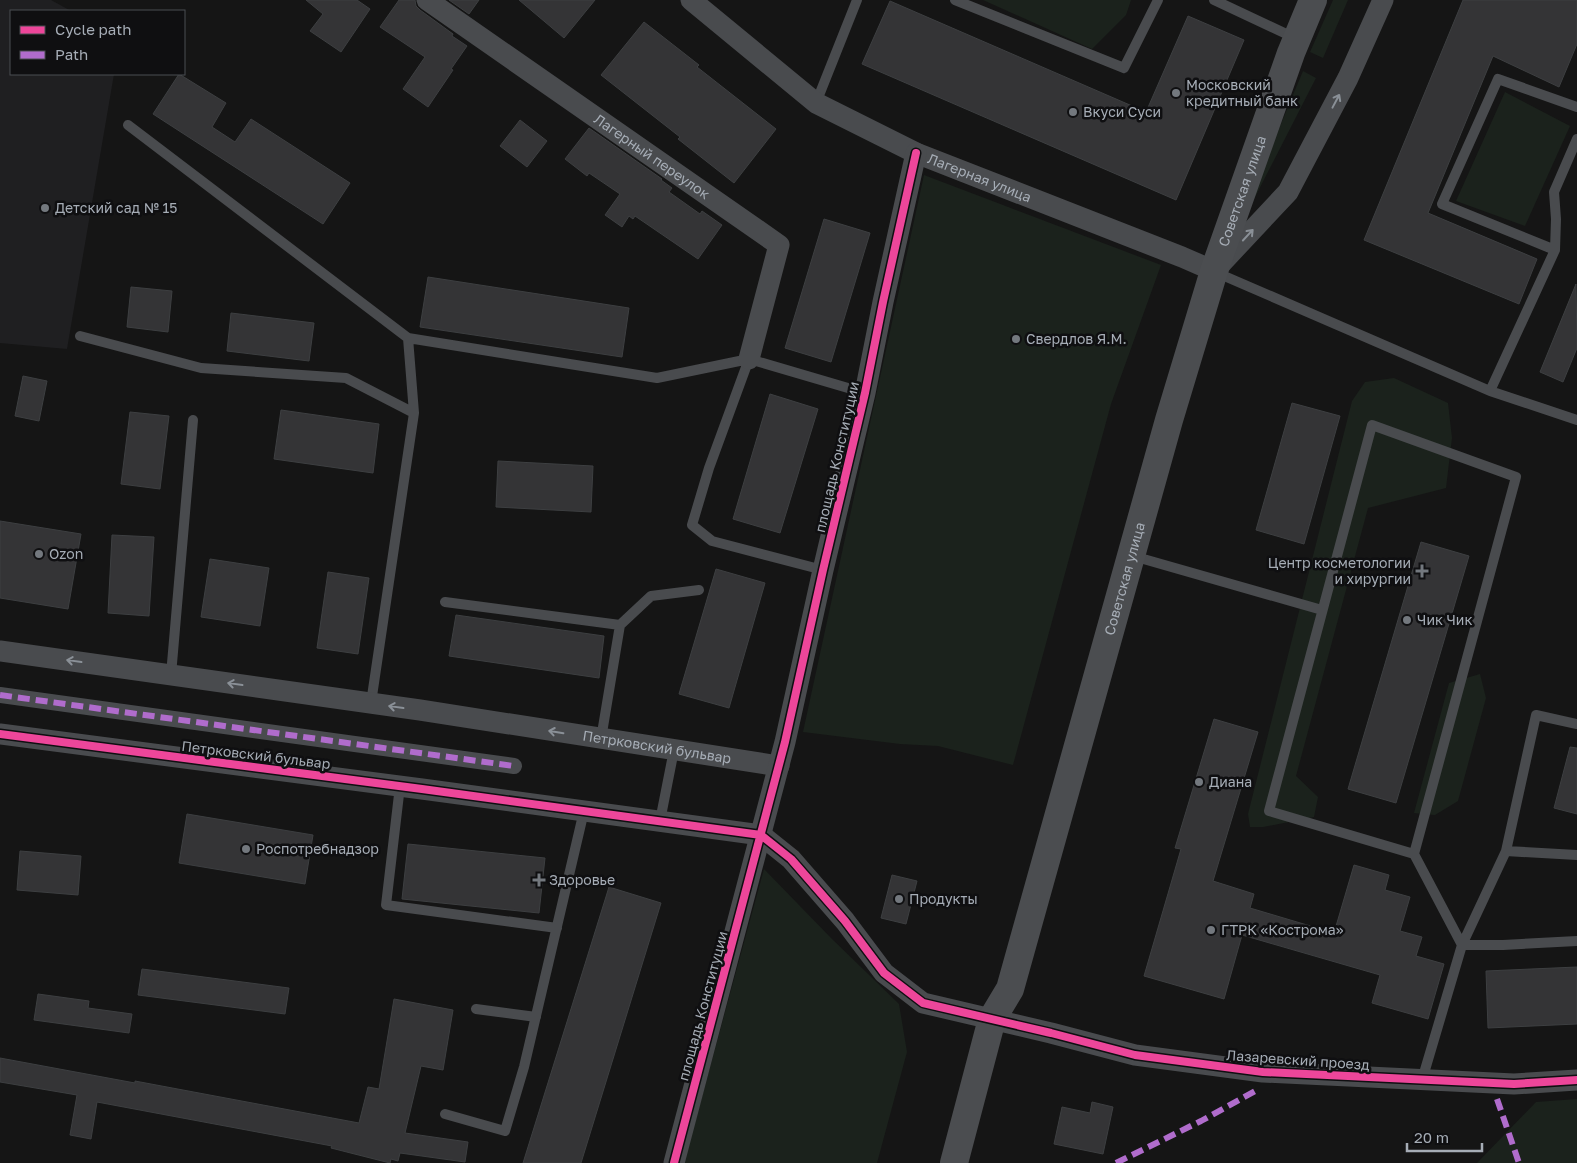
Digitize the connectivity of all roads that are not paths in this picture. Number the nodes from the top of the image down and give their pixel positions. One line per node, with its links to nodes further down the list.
1 (427, 0): 19 (street, Лагерный переулок)
2 (691, 0): 10 (street, Лагерная улица)
3 (857, 0): 10 (lane)
4 (955, 0): 5 (lane)
5 (1158, 0)
6 (1214, 0): 9 (lane)
7 (1313, 0): 9 (main road, Советская улица)
8 (1383, 0): 16 (street, one-way to 8)
9 (1296, 39): 16 (main road, Советская улица)
10 (816, 103): 14 (street, Лагерная улица)
11 (1577, 107): 15 (lane)
12 (128, 125): 18 (lane)
13 (1577, 138): 15 (lane)
14 (916, 153): 16 (street, Лагерная улица); 21 (street, площадь Конституции)
15 (1555, 250): 20 (lane)
16 (1214, 271): 20 (lane); 25 (main road, Советская улица)
17 (80, 336): 22 (lane)
18 (408, 338): 19 (lane); 22 (lane)
19 (749, 359): 21 (lane); 26 (lane)
20 (1490, 391): 24 (lane)
21 (865, 393): 26 (street, площадь Конституции)
22 (414, 413): 34 (lane)
23 (193, 420): 32 (lane)
24 (1577, 420)
25 (1132, 556): 29 (lane); 55 (main road, Советская улица)
26 (823, 570): 40 (street, площадь Конституции)
27 (699, 590): 30 (lane)
28 (445, 602): 30 (lane)
29 (1322, 610): 47 (lane); 47 (lane)
30 (620, 625): 37 (lane)
31 (0, 651): 32 (street, Петрковский бульвар, one-way to 31)
32 (171, 675): 34 (street, Петрковский бульвар, one-way to 32)
33 (0, 695): 39 (street)
34 (370, 703): 37 (street, Петрковский бульвар, one-way to 34)
35 (1577, 724): 46 (lane)
36 (0, 734): 41 (street, Петрковский бульвар)
37 (601, 739): 38 (street, Петрковский бульвар)
38 (674, 750): 40 (street, Петрковский бульвар); 44 (lane)
39 (514, 766)
40 (779, 766): 42 (street, площадь Конституции)
41 (400, 786): 43 (street, Петрковский бульвар); 50 (lane)
42 (769, 805): 45 (street, площадь Конституции); 49 (street)
43 (584, 810): 44 (street, Петрковский бульвар); 50 (lane)
44 (660, 821): 45 (street, Петрковский бульвар)
45 (761, 835): 49 (street); 59 (street, площадь Конституции)
46 (1506, 852): 48 (lane); 52 (lane)
47 (1414, 854): 52 (lane)
48 (1577, 855)
49 (791, 859): 55 (street, Лазаревский проезд)
50 (556, 928): 54 (lane)
51 (1577, 941): 52 (lane)
52 (1462, 945): 56 (lane)
53 (476, 1010): 54 (lane)
54 (536, 1017): 58 (lane)
55 (992, 1019): 56 (street, Лазаревский проезд); 60 (main road, Советская улица)
56 (1422, 1080): 57 (street, Лазаревский проезд)
57 (1577, 1080)
58 (445, 1114)
59 (674, 1163)
60 (954, 1163)

